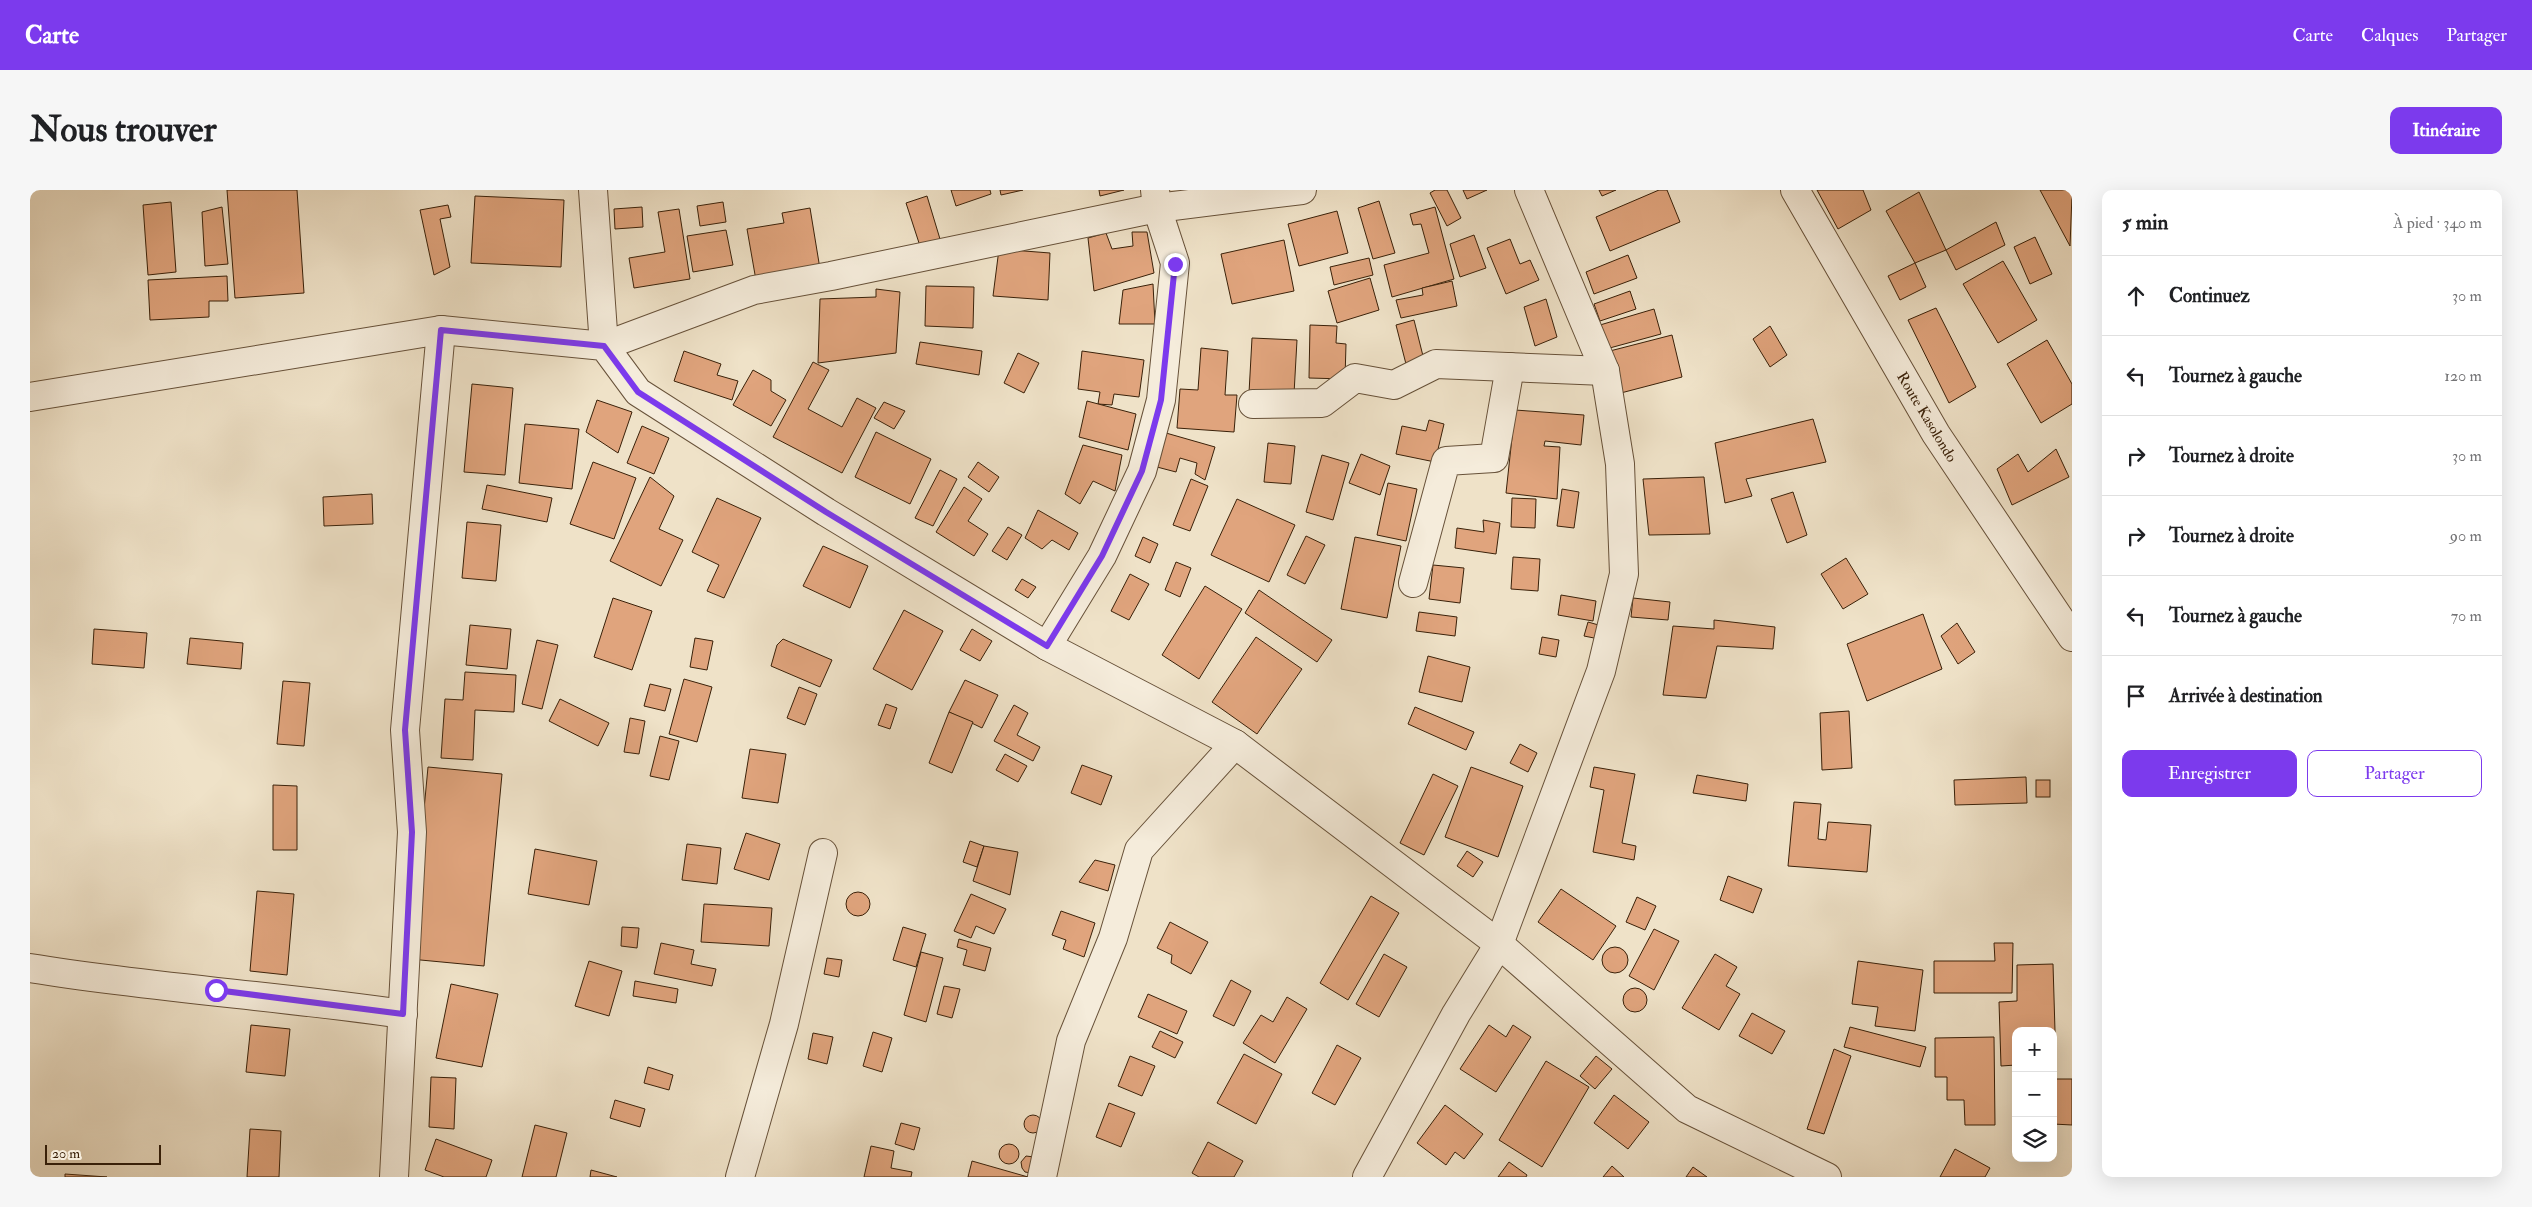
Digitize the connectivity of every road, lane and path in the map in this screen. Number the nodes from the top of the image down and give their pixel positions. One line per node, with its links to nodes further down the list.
1 (594, 190): 7 (street)
2 (1302, 190): 5 (street)
3 (1529, 190): 9 (street)
4 (1795, 190): 13 (street, Route Kasolondo)
5 (1156, 199): 7 (street); 14 (street)
6 (441, 330): 7 (street); 10 (street); 19 (street)
7 (604, 346): 14 (street)
8 (1510, 367): 9 (street); 11 (street); 12 (street)
9 (1605, 371): 17 (street)
10 (30, 397)
11 (1253, 404)
12 (1413, 583)
13 (2072, 636)
14 (1047, 646): 15 (street)
15 (1235, 744): 17 (street); 22 (street)
16 (824, 853): 21 (street)
17 (1499, 944): 23 (street); 24 (street)
18 (30, 968): 19 (street)
19 (403, 1014): 20 (street)
20 (394, 1177)
21 (740, 1177)
22 (1042, 1177)
23 (1367, 1177)
24 (1827, 1177)

